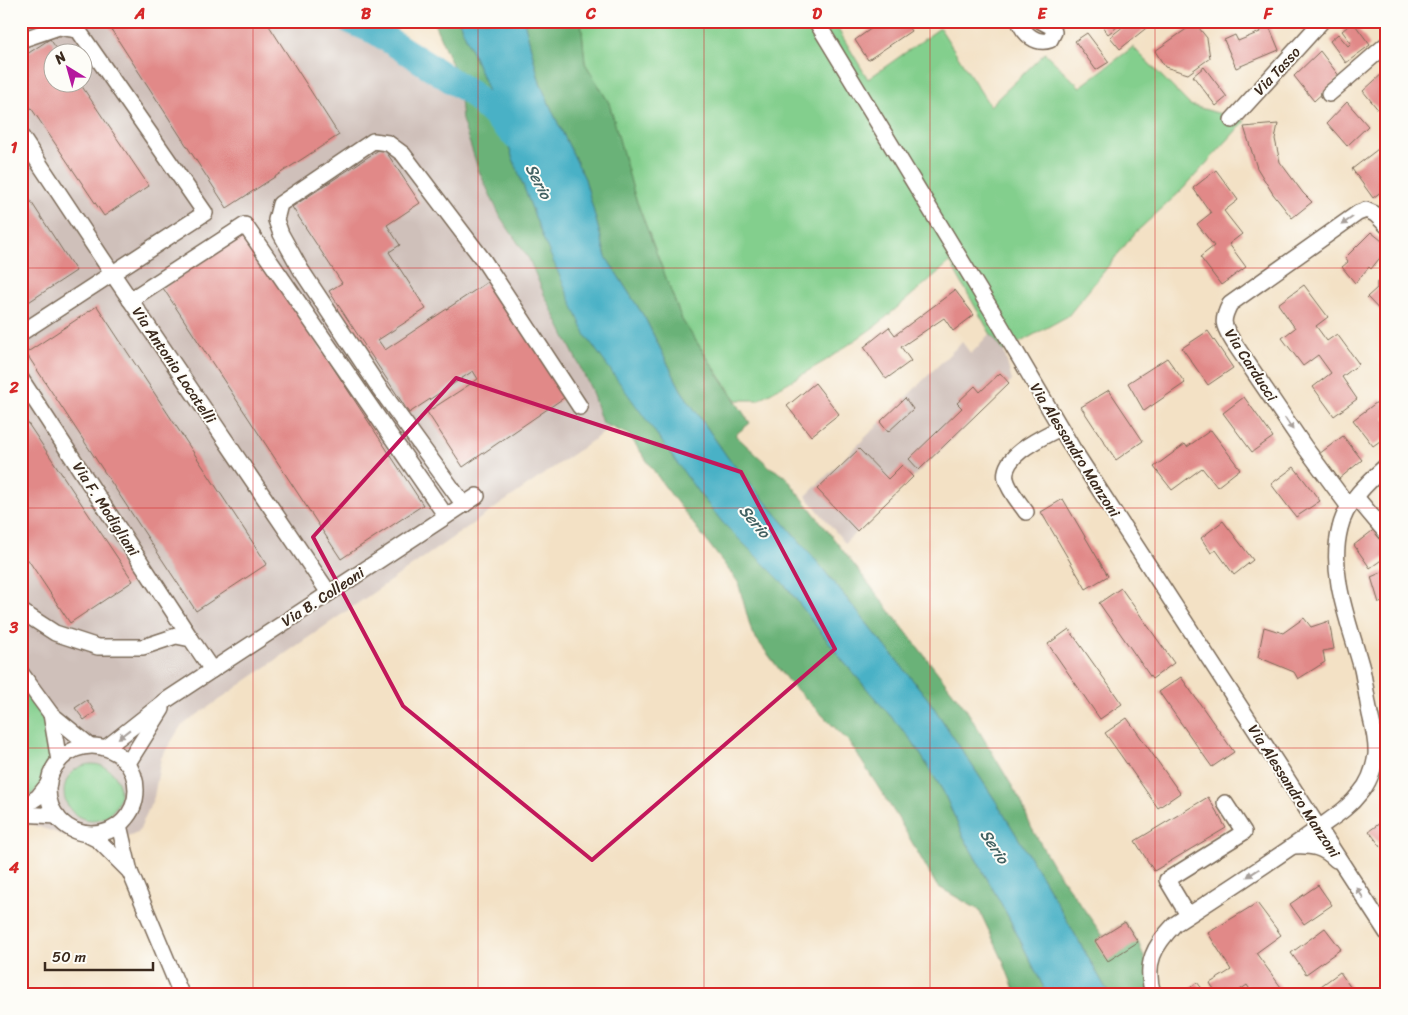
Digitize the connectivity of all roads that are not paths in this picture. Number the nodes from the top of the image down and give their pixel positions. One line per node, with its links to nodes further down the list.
1 (816, 21): 16 (street, Via Alessandro Manzoni)
2 (1019, 21): 3 (street)
3 (1041, 21)
4 (1322, 21): 8 (street, Via Tasso)
5 (21, 40): 11 (street)
6 (1384, 52): 7 (street)
7 (1329, 94)
8 (1232, 120)
9 (21, 136): 11 (street, Via Antonio Locatelli)
10 (1387, 226): 19 (street, Via Carducci, one-way to 19)
11 (112, 273): 12 (street, Via Antonio Locatelli); 13 (street)
12 (130, 300): 22 (street); 24 (street, Via Antonio Locatelli)
13 (21, 333)
14 (21, 379): 26 (street, Via F. Modigliani)
15 (580, 407): 20 (street)
16 (1060, 428): 21 (street); 36 (street, Via Alessandro Manzoni)
17 (1387, 465): 19 (street)
18 (478, 496): 20 (street, Via B. Colleoni)
19 (1352, 502): 23 (street, Via Carducci); 42 (street)
20 (464, 505): 22 (street, Via B. Colleoni)
21 (1026, 512)
22 (446, 516): 24 (street, Via B. Colleoni)
23 (1387, 534)
24 (329, 593): 27 (street, Via B. Colleoni)
25 (21, 611): 26 (street)
26 (191, 639): 27 (street, Via F. Modigliani)
27 (212, 670): 29 (street, Via B. Colleoni)
28 (21, 673): 30 (street)
29 (168, 699): 32 (street, Via B. Colleoni, one-way to 32); 34 (street, Via B. Colleoni)
30 (51, 714): 31 (street); 33 (street)
31 (89, 745): 32 (street); 33 (street)
32 (107, 748): 34 (street)
33 (59, 761): 35 (street)
34 (128, 763): 41 (street)
35 (48, 783): 38 (street); 40 (street)
36 (1300, 800): 42 (street, Via Alessandro Manzoni); 44 (street)
37 (1225, 803): 47 (street)
38 (21, 808)
39 (21, 814): 40 (street)
40 (57, 816): 43 (street)
41 (119, 825): 43 (street); 46 (street)
42 (1319, 827): 44 (street); 45 (street, Via Alessandro Manzoni)
43 (86, 834): 46 (street)
44 (1294, 846): 45 (street, Via Alessandro Manzoni); 47 (street, one-way to 47)
45 (1346, 871): 48 (street, Via Alessandro Manzoni, one-way to 45)
46 (130, 872): 49 (street)
47 (1188, 915): 50 (street)
48 (1387, 934)
49 (181, 994)
50 (1153, 994)

